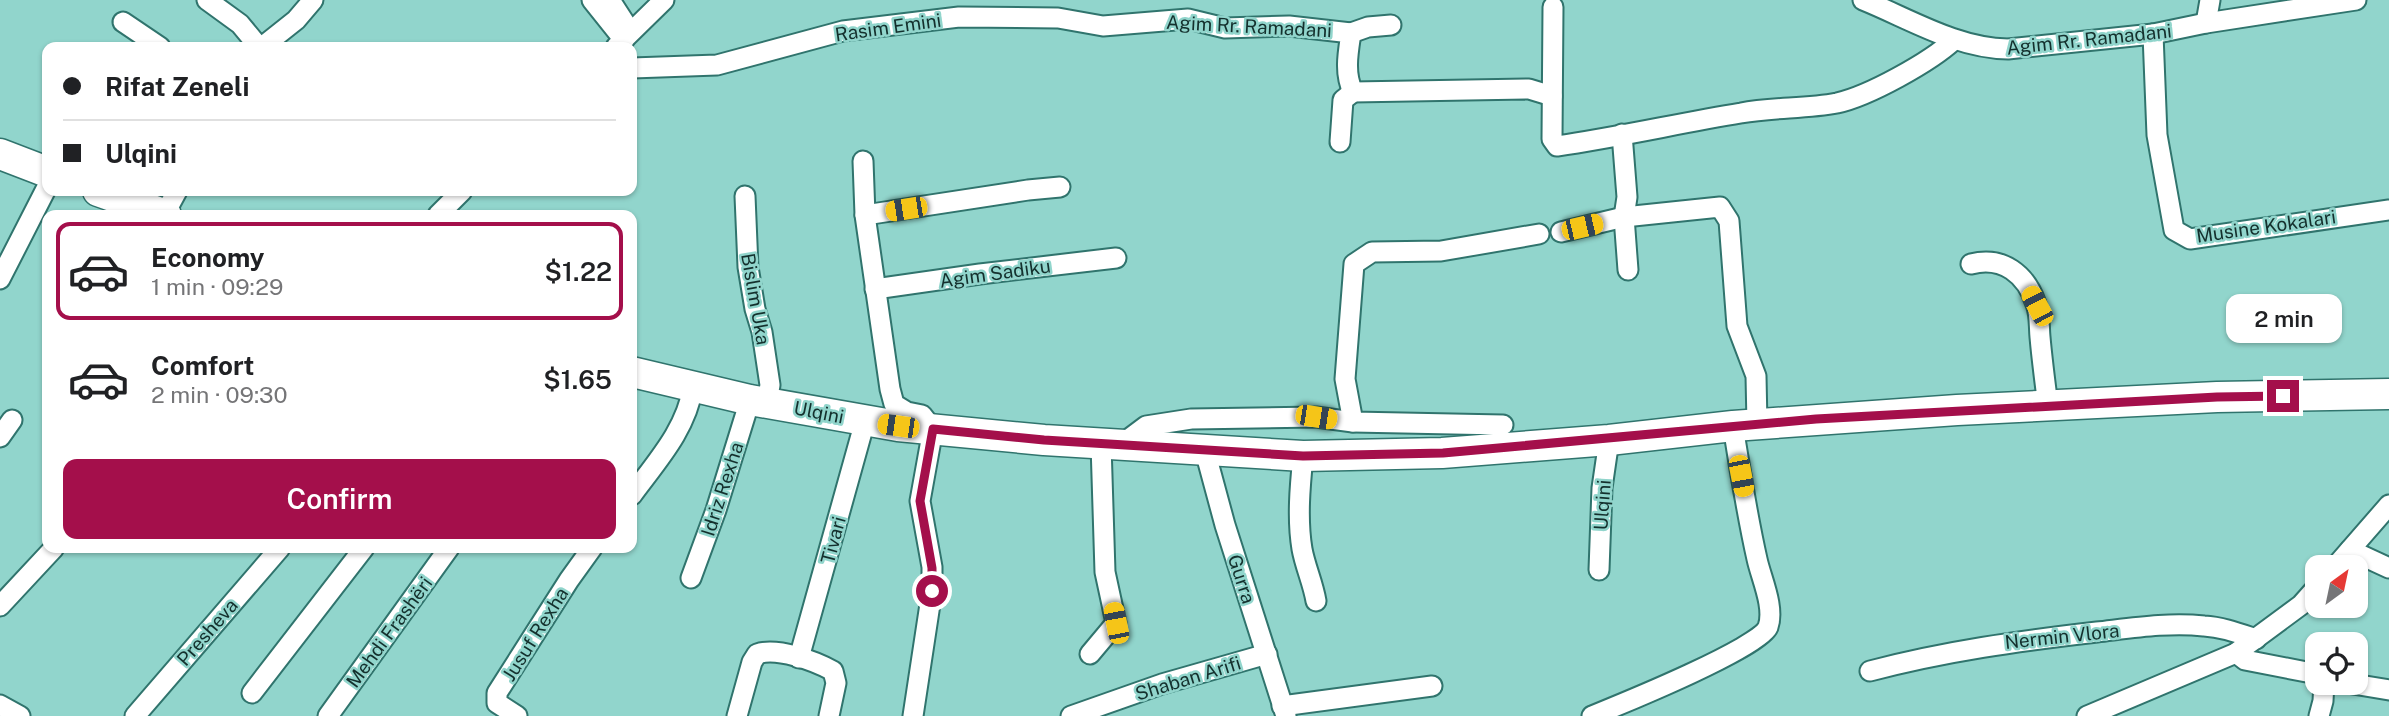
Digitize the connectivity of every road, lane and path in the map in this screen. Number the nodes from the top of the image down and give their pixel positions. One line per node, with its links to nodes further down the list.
1 (207, 0): 19 (street)
2 (313, 0): 20 (street)
3 (592, 0): 16 (street)
4 (610, 0): 16 (street)
5 (664, 0): 16 (street)
6 (1863, 0): 17 (street, Agim Rr. Ramadani)
7 (2210, 0): 12 (street)
8 (2356, 0): 12 (street, Agim Rr. Ramadani)
9 (1553, 7): 23 (street)
10 (123, 22): 18 (street)
11 (1148, 22): 14 (street, Agim Rr. Ramadani); 21 (street, Rasim Emini)
12 (2206, 23): 15 (street, Agim Rr. Ramadani)
13 (1391, 25): 14 (street, Agim Rr. Ramadani)
14 (1351, 33): 22 (street, Agim Rr. Ramadani)
15 (2153, 34): 17 (street, Agim Rr. Ramadani); 36 (street, Musine Kokalari)
16 (624, 40)
17 (1954, 40): 24 (street)
18 (153, 42)
19 (256, 42)
20 (267, 42)
21 (637, 68)
22 (1353, 92): 23 (street); 25 (street)
23 (1552, 96): 24 (street)
24 (1622, 134): 38 (street)
25 (1340, 142)
26 (0, 155): 28 (main road)
27 (863, 161): 37 (street)
28 (42, 170)
29 (1060, 187): 37 (street)
30 (42, 196): 44 (street)
31 (112, 196): 34 (main road)
32 (457, 196): 35 (street)
33 (745, 197): 49 (street, Bislim Uka)
34 (151, 210)
35 (443, 210)
36 (2389, 210)
37 (865, 215): 45 (street)
38 (1625, 217): 39 (street); 43 (street); 55 (street)
39 (1561, 232)
40 (1539, 234): 53 (street)
41 (1116, 258): 45 (street, Agim Sadiku)
42 (1971, 264): 50 (street)
43 (1628, 270)
44 (0, 279)
45 (875, 289): 56 (street)
46 (637, 373): 47 (main road, Ulqini)
47 (693, 387): 49 (main road, Ulqini); 62 (street)
48 (2389, 394): 50 (main road, Ulqini)
49 (759, 401): 52 (main road, Ulqini); 73 (street, Idriz Rexha)
50 (2048, 407): 55 (main road, Ulqini)
51 (12, 420): 57 (street)
52 (865, 421): 56 (main road, Ulqini); 81 (street, Tivari)
53 (1353, 422): 54 (street); 59 (street)
54 (1503, 425)
55 (1745, 425): 58 (main road, Ulqini); 100 (street)
56 (933, 429): 59 (main road, Ulqini); 98 (street)
57 (0, 437)
58 (1609, 440): 61 (main road, Ulqini); 72 (street, Ulqini)
59 (1115, 445): 60 (main road, Ulqini); 79 (street)
60 (1205, 451): 61 (main road, Ulqini); 80 (street, Gurra)
61 (1303, 456): 75 (street)
62 (637, 488)
63 (2389, 505): 64 (street)
64 (2350, 550): 70 (street); 71 (street)
65 (49, 553): 76 (street)
66 (277, 553): 93 (street, Presheva)
67 (360, 553): 87 (street)
68 (445, 553): 94 (street, Mehdi Frashëri)
69 (588, 553): 95 (street, Jusuf Rexha)
70 (2345, 555)
71 (2389, 568)
72 (1599, 570)
73 (691, 578)
74 (2305, 600): 77 (street)
75 (1316, 601)
76 (0, 606)
77 (2256, 639): 78 (street); 82 (street, Nermin Vlora)
78 (2236, 653): 83 (street); 101 (street)
79 (1090, 654)
80 (1267, 654): 90 (street, Shaban Arifi); 91 (street, Gurra)
81 (799, 658): 96 (street); 97 (street)
82 (1870, 671)
83 (2305, 672)
84 (1432, 686): 91 (street, Gurra)
85 (2368, 686): 86 (street)
86 (2389, 690)
87 (252, 693)
88 (2323, 695): 102 (street)
89 (0, 705): 92 (street)
90 (1110, 709): 99 (street, Shaban Arifi)
91 (1284, 711)
92 (20, 716)
93 (135, 716)
94 (328, 716)
95 (517, 716)
96 (737, 716)
97 (829, 716)
98 (913, 716)
99 (1071, 716)
100 (1592, 716)
101 (2087, 716)
102 (2319, 716)

